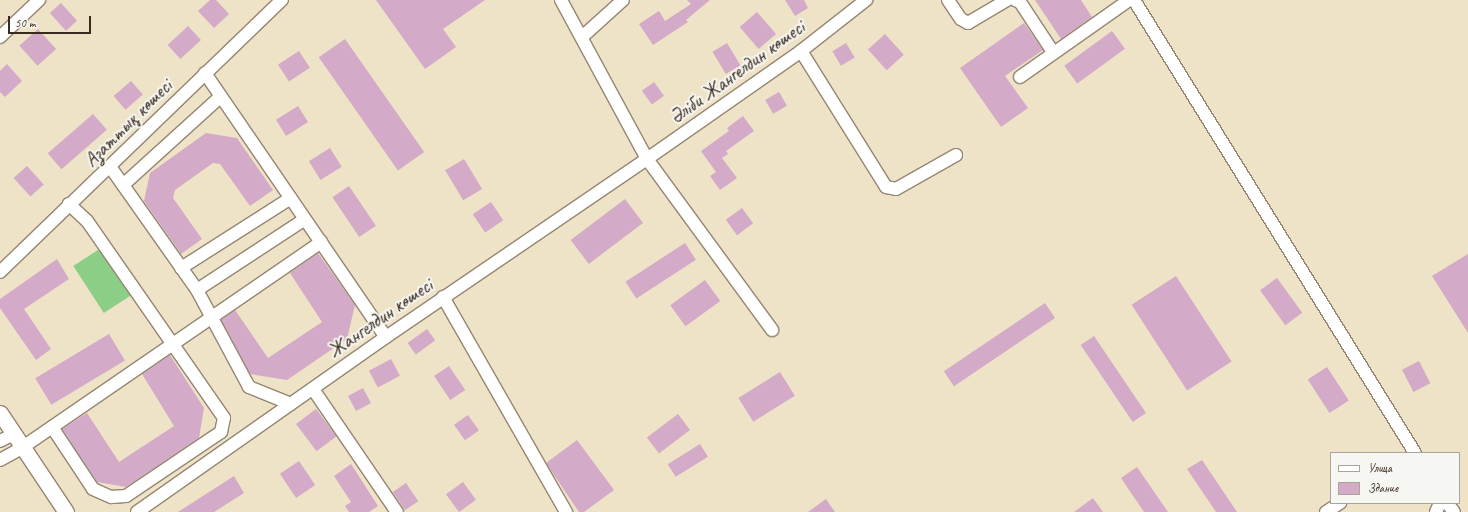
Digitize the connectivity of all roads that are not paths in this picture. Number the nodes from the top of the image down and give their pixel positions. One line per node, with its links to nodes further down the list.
1 (39, 0): 11 (street)
2 (282, 0): 15 (street, Азаттық көшесі)
3 (561, 0): 12 (street)
4 (623, 0): 12 (street)
5 (866, 0): 13 (street, Әліби Жангелдин көшесі)
6 (948, 0): 7 (street)
7 (1007, 0)
8 (1015, 0): 14 (street)
9 (1129, 0): 14 (street)
10 (1134, 0): 41 (street)
11 (0, 37)
12 (582, 37): 19 (street)
13 (801, 51): 18 (street); 19 (street, Әліби Жангелдин көшесі)
14 (1053, 52): 16 (street)
15 (205, 73): 17 (street); 20 (street, Азаттық көшесі)
16 (1020, 77)
17 (220, 97): 21 (street); 22 (street)
18 (956, 155)
19 (647, 159): 29 (street, Жангелдин көшесі); 31 (street)
20 (111, 168): 21 (street); 23 (street, Азаттық көшесі)
21 (123, 185): 26 (street)
22 (291, 198): 24 (street); 26 (street)
23 (70, 204): 27 (street, Азаттық көшесі); 33 (street)
24 (305, 219): 25 (street); 28 (street)
25 (321, 242): 30 (street); 32 (street)
26 (181, 268): 28 (street)
27 (0, 272)
28 (196, 290): 30 (street)
29 (444, 297): 32 (street, Жангелдин көшесі); 48 (street)
30 (210, 318): 33 (street); 35 (street)
31 (772, 330)
32 (386, 337): 34 (street, Жангелдин көшесі)
33 (174, 343): 37 (street); 37 (street)
34 (312, 389): 35 (street, Жангелдин көшесі); 47 (street)
35 (291, 404): 46 (street, Жангелдин көшесі)
36 (0, 413): 38 (main road)
37 (52, 427): 40 (street)
38 (14, 434): 39 (street); 40 (main road)
39 (0, 441)
40 (23, 447): 42 (street); 45 (main road)
41 (1413, 452)
42 (0, 460)
43 (1338, 504): 49 (street)
44 (1448, 504): 50 (street)
45 (66, 512)
46 (137, 512)
47 (397, 512)
48 (566, 512)
49 (1326, 512)
50 (1454, 512)

